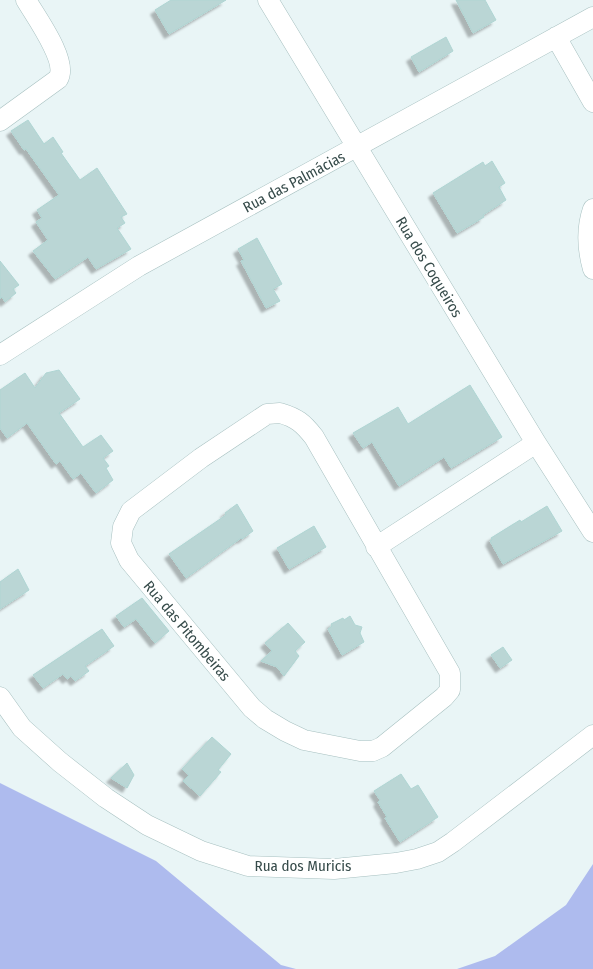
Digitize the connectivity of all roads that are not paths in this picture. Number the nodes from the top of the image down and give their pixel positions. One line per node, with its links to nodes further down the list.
1 (26, 0): 6 (street)
2 (268, 0): 7 (street, Rua dos Coqueiros)
3 (593, 17): 4 (street, Rua das Palmácias)
4 (556, 38): 5 (street); 7 (street, Rua das Palmácias)
5 (593, 102)
6 (0, 121)
7 (357, 148): 10 (street, Rua das Palmácias); 11 (street, Rua dos Coqueiros)
8 (593, 209): 9 (street)
9 (593, 269)
10 (0, 355)
11 (536, 443): 12 (street, Rua dos Coqueiros); 13 (street)
12 (593, 532)
13 (376, 547): 13 (street, Rua das Pitombeiras)
14 (0, 697): 15 (street, Rua dos Muricis)
15 (593, 735)

